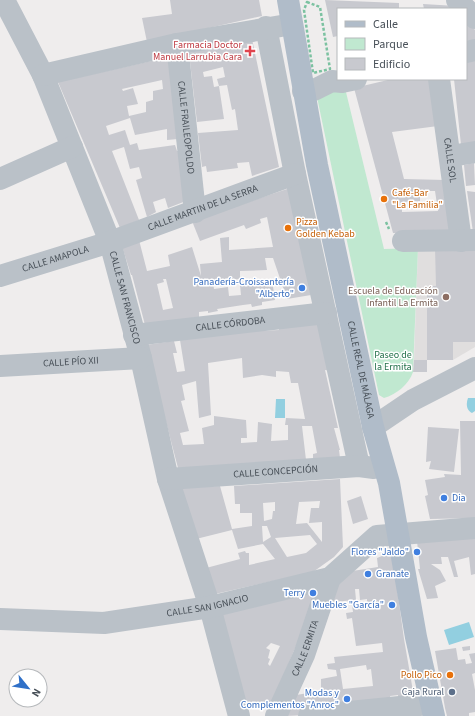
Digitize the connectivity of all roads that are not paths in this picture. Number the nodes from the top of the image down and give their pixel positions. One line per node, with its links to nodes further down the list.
1 (4, 0): 10 (street, CALLE SAN FRANCISCO)
2 (457, 0): 4 (street)
3 (297, 1): 7 (main road, CALLE REAL DE MÁLAGA)
4 (465, 8)
5 (467, 10): 6 (street)
6 (475, 18)
7 (292, 24): 8 (street); 13 (main road, CALLE REAL DE MÁLAGA)
8 (266, 27): 9 (street); 17 (street)
9 (177, 44): 10 (street); 19 (street, CALLE FRAILEOPOLDO)
10 (43, 75): 14 (street, CALLE SAN FRANCISCO)
11 (351, 80): 13 (street)
12 (439, 80): 16 (street, CALLE SOL)
13 (303, 91): 29 (main road, CALLE REAL DE MÁLAGA)
14 (72, 148): 18 (street); 22 (street, CALLE SAN FRANCISCO)
15 (475, 152): 16 (street)
16 (451, 156): 21 (street, CALLE SOL)
17 (295, 174): 19 (street, CALLE MARTIN DE LA SERRA); 24 (street)
18 (0, 179)
19 (196, 212): 22 (street, CALLE MARTIN DE LA SERRA)
20 (403, 241): 21 (street)
21 (468, 241)
22 (110, 242): 23 (street, CALLE AMAPOLA); 25 (street, CALLE SAN FRANCISCO)
23 (0, 276)
24 (326, 314): 25 (street, CALLE CÓRDOBA); 30 (street)
25 (134, 334): 26 (street, CALLE SAN FRANCISCO)
26 (141, 358): 27 (street, CALLE PÍO XII); 32 (street, CALLE SAN FRANCISCO)
27 (0, 366)
28 (475, 368): 29 (street)
29 (373, 427): 31 (main road, CALLE REAL DE MÁLAGA)
30 (359, 466): 31 (street, CALLE CONCEPCIÓN); 32 (street, CALLE CONCEPCIÓN)
31 (384, 469): 34 (main road, CALLE REAL DE MÁLAGA)
32 (168, 479): 36 (street, CALLE SAN FRANCISCO)
33 (475, 528): 34 (street, CALLE SAN IGNACIO)
34 (397, 534): 35 (street, CALLE SAN IGNACIO); 39 (main road, CALLE REAL DE MÁLAGA)
35 (330, 578): 36 (street, CALLE SAN IGNACIO); 41 (street, CALLE ERMITA)
36 (210, 607): 38 (street, CALLE SAN IGNACIO); 40 (street, CALLE SAN FRANCISCO)
37 (0, 614): 38 (street)
38 (0, 619)
39 (432, 710): 42 (street)
40 (238, 716)
41 (276, 716)
42 (309, 716)

